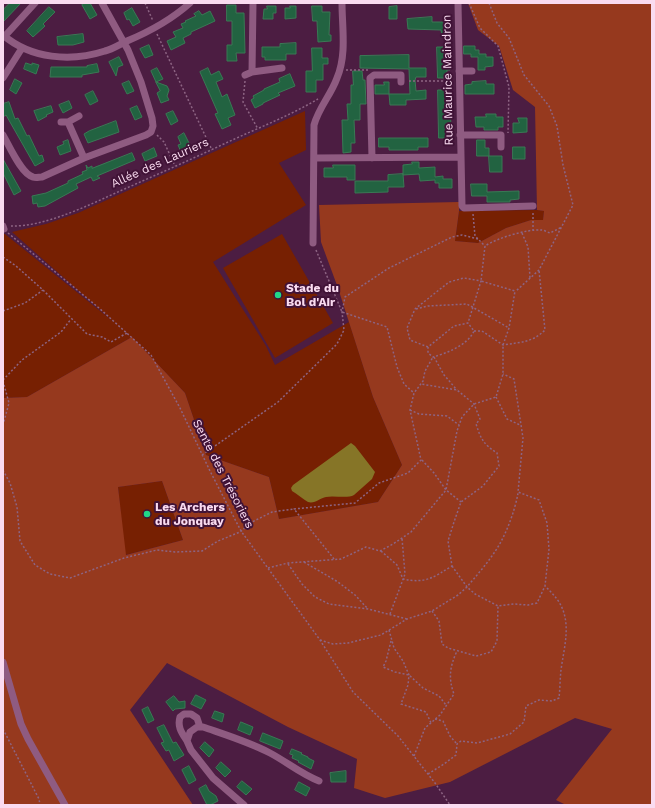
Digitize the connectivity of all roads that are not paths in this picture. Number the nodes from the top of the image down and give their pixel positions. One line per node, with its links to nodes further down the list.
1 (35, 3): 7 (street)
2 (102, 3): 8 (street)
3 (190, 3): 8 (street)
4 (253, 3): 10 (street)
5 (342, 3): 21 (street)
6 (458, 3): 12 (street, Rue Maurice Maindron)
7 (4, 36): 9 (street)
8 (125, 42): 9 (street); 20 (street)
9 (22, 48): 13 (street)
10 (282, 68)
11 (472, 71): 12 (street)
12 (459, 72): 17 (street, Rue Maurice Maindron)
13 (3, 78)
14 (401, 82): 22 (street)
15 (79, 116): 20 (street)
16 (3, 135): 20 (street)
17 (460, 135): 18 (street); 19 (street, Rue Maurice Maindron)
18 (501, 147)
19 (460, 157): 22 (street); 23 (street, Rue Maurice Maindron)
20 (84, 158)
21 (315, 158): 22 (street); 24 (street)
22 (372, 158)
23 (533, 206)
24 (313, 243)
25 (3, 662): 29 (street)
26 (200, 727): 27 (street); 27 (street); 28 (street)
27 (188, 741): 30 (street)
28 (319, 781)
29 (65, 805)
30 (244, 805)

